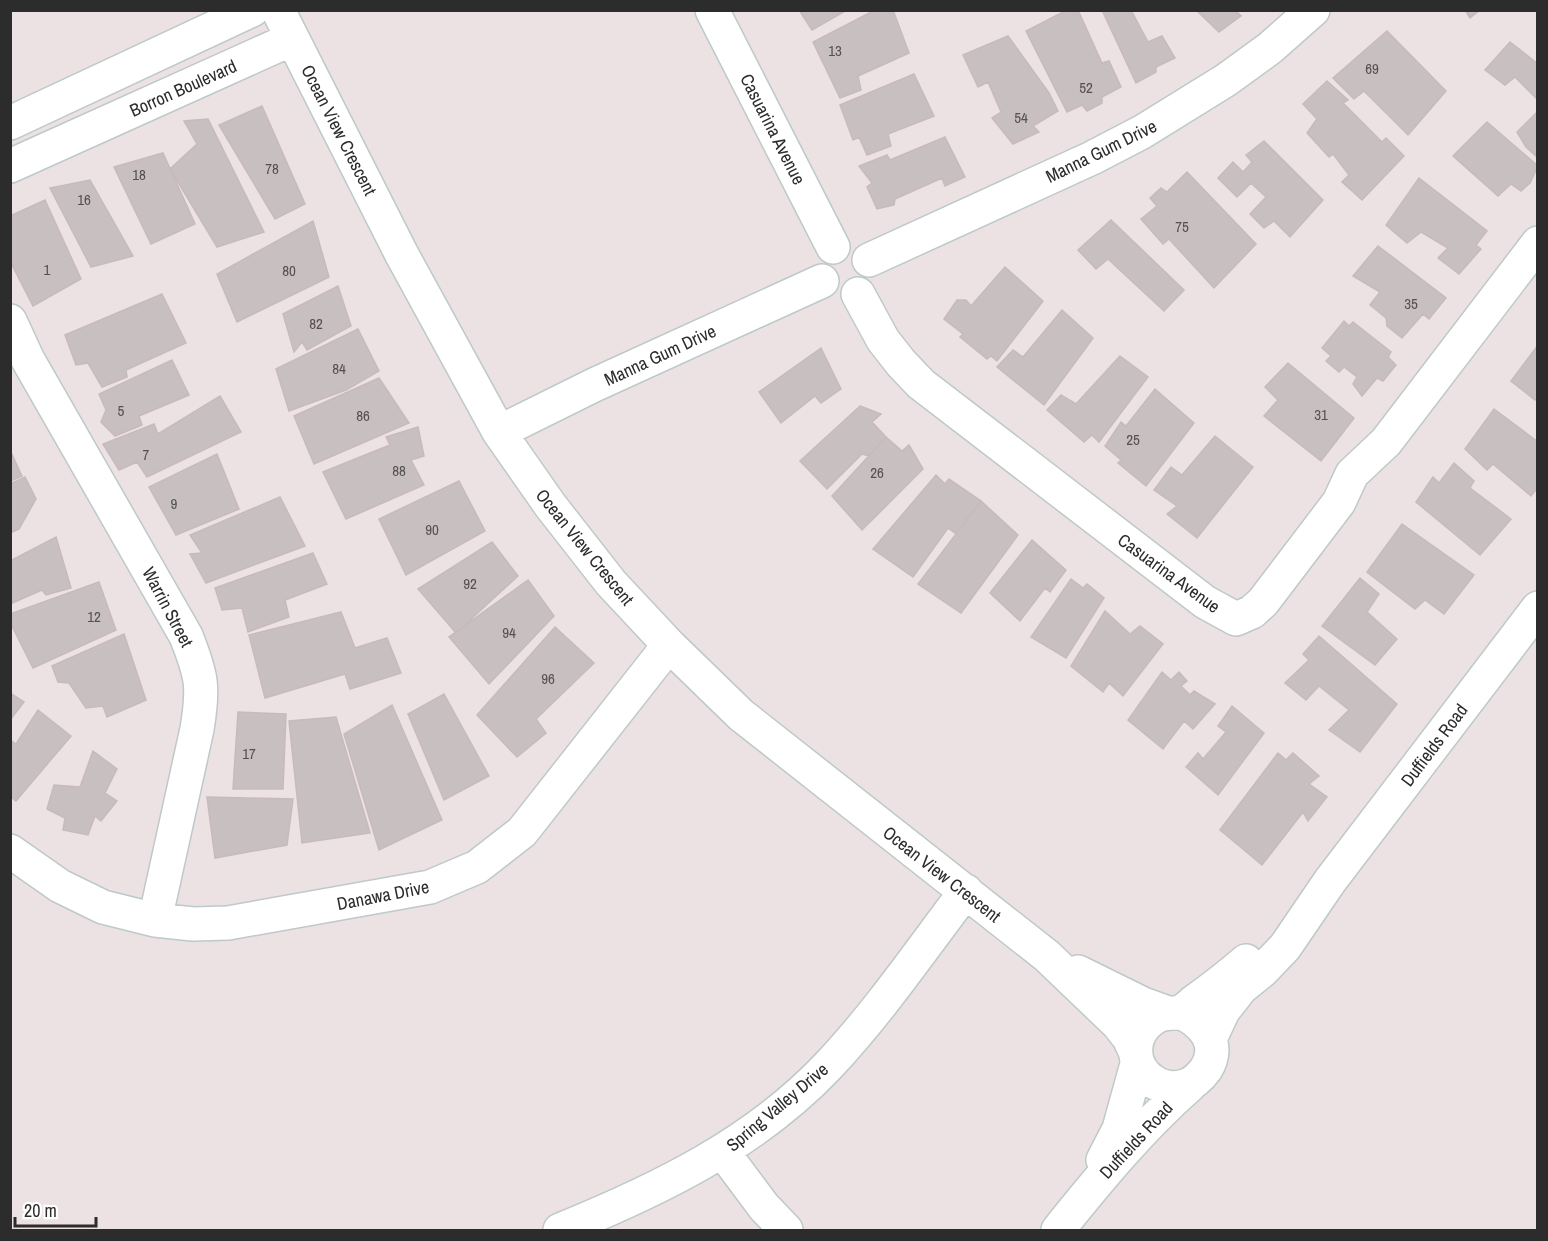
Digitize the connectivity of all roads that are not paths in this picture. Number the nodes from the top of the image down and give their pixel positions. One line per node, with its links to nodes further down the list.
1 (252, 10): 6 (street)
2 (278, 10): 5 (street, Ocean View Crescent)
3 (712, 10): 11 (street, Casuarina Avenue)
4 (1313, 10): 12 (street, Manna Gum Drive)
5 (292, 39): 8 (street, Borron Boulevard); 16 (street, Ocean View Crescent)
6 (105, 80): 7 (street); 8 (street)
7 (10, 123)
8 (74, 136): 9 (street, Borron Boulevard)
9 (10, 166)
10 (1538, 243): 14 (street, Casuarina Avenue)
11 (833, 247): 12 (street); 13 (street)
12 (869, 260): 14 (street)
13 (822, 280): 14 (street); 16 (street, Manna Gum Drive)
14 (858, 294)
15 (10, 321): 22 (street, Warrin Street)
16 (499, 432): 18 (street, Ocean View Crescent)
17 (1538, 608): 20 (street, Duffields Road)
18 (669, 645): 21 (street, Ocean View Crescent); 22 (street, Danawa Drive)
19 (10, 851): 22 (street, Danawa Drive)
20 (1330, 881): 24 (street, Duffields Road); 25 (street, Duffields Road)
21 (966, 891): 23 (street, Ocean View Crescent); 28 (street, Spring Valley Drive)
22 (154, 920)
23 (1047, 956): 24 (street, Ocean View Crescent); 26 (street, Ocean View Crescent)
24 (1172, 1012): 25 (street); 26 (street, Duffields Road)
25 (1210, 1039): 27 (street, Duffields Road)
26 (1136, 1058): 27 (street, Duffields Road); 29 (street, Duffields Road)
27 (1190, 1084): 29 (street, Duffields Road)
28 (723, 1152): 30 (street, Spring Valley Drive); 31 (street)
29 (1084, 1197): 32 (street, Duffields Road)
30 (560, 1230)
31 (786, 1230)
32 (1058, 1230)

